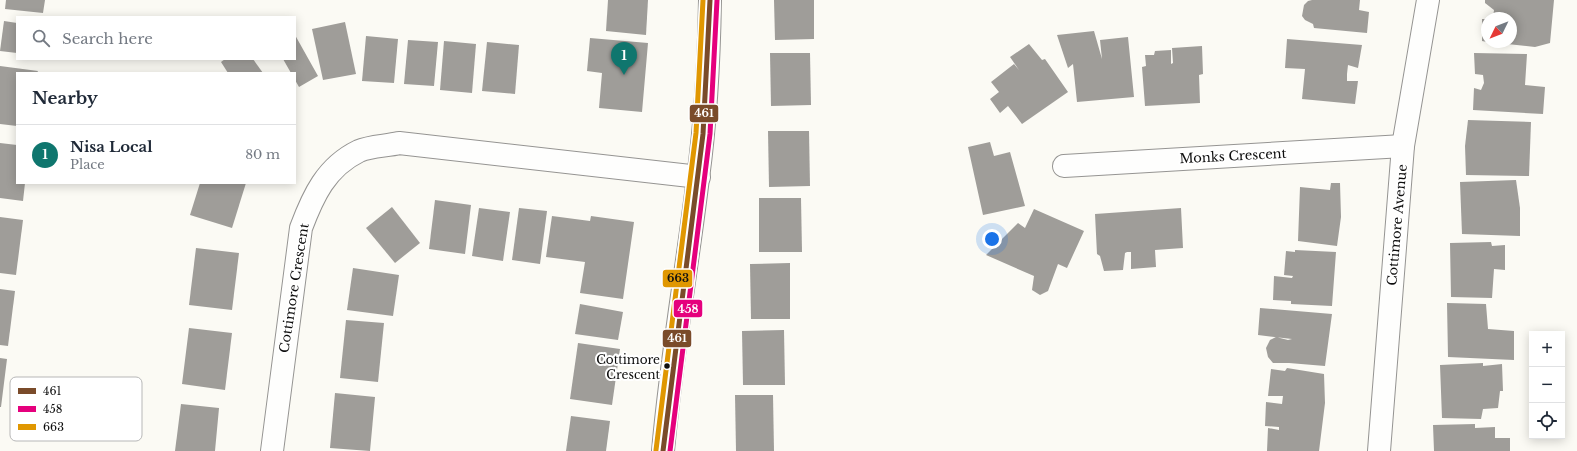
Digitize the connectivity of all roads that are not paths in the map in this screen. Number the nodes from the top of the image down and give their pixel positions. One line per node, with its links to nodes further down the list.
1 (710, 0): 5 (street)
2 (1428, 0): 3 (street, Cottimore Avenue)
3 (1403, 146): 4 (street, Monks Crescent); 8 (street, Cottimore Avenue)
4 (1064, 166)
5 (698, 177): 6 (street, Cottimore Crescent); 7 (street)
6 (272, 451)
7 (663, 451)
8 (1379, 451)

